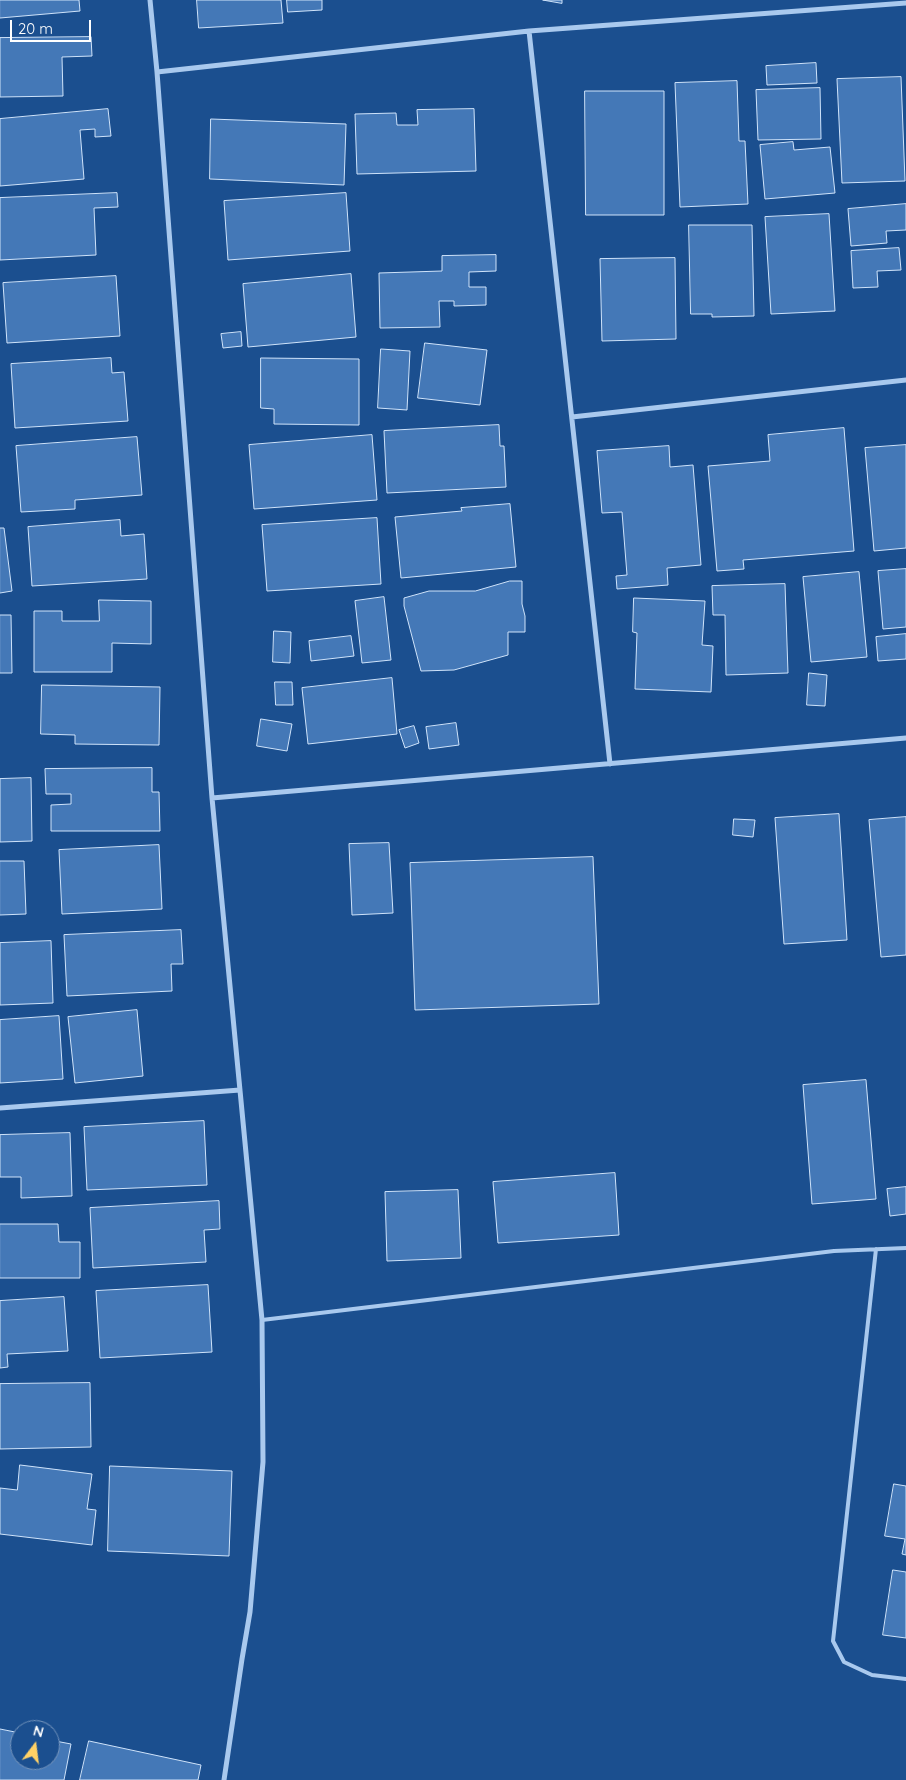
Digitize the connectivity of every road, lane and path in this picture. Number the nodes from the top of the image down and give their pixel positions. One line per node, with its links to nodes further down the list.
1 (150, 0): 4 (street)
2 (906, 3): 3 (street)
3 (529, 31): 4 (street); 6 (street)
4 (157, 72): 9 (street)
5 (906, 380): 6 (street)
6 (572, 417): 8 (street)
7 (906, 738): 8 (street)
8 (610, 764): 9 (street)
9 (212, 798): 10 (street)
10 (240, 1090): 11 (street); 14 (street)
11 (0, 1108)
12 (906, 1248): 13 (lane)
13 (876, 1249): 14 (lane); 15 (lane)
14 (262, 1320): 16 (street)
15 (906, 1679)
16 (224, 1780)

